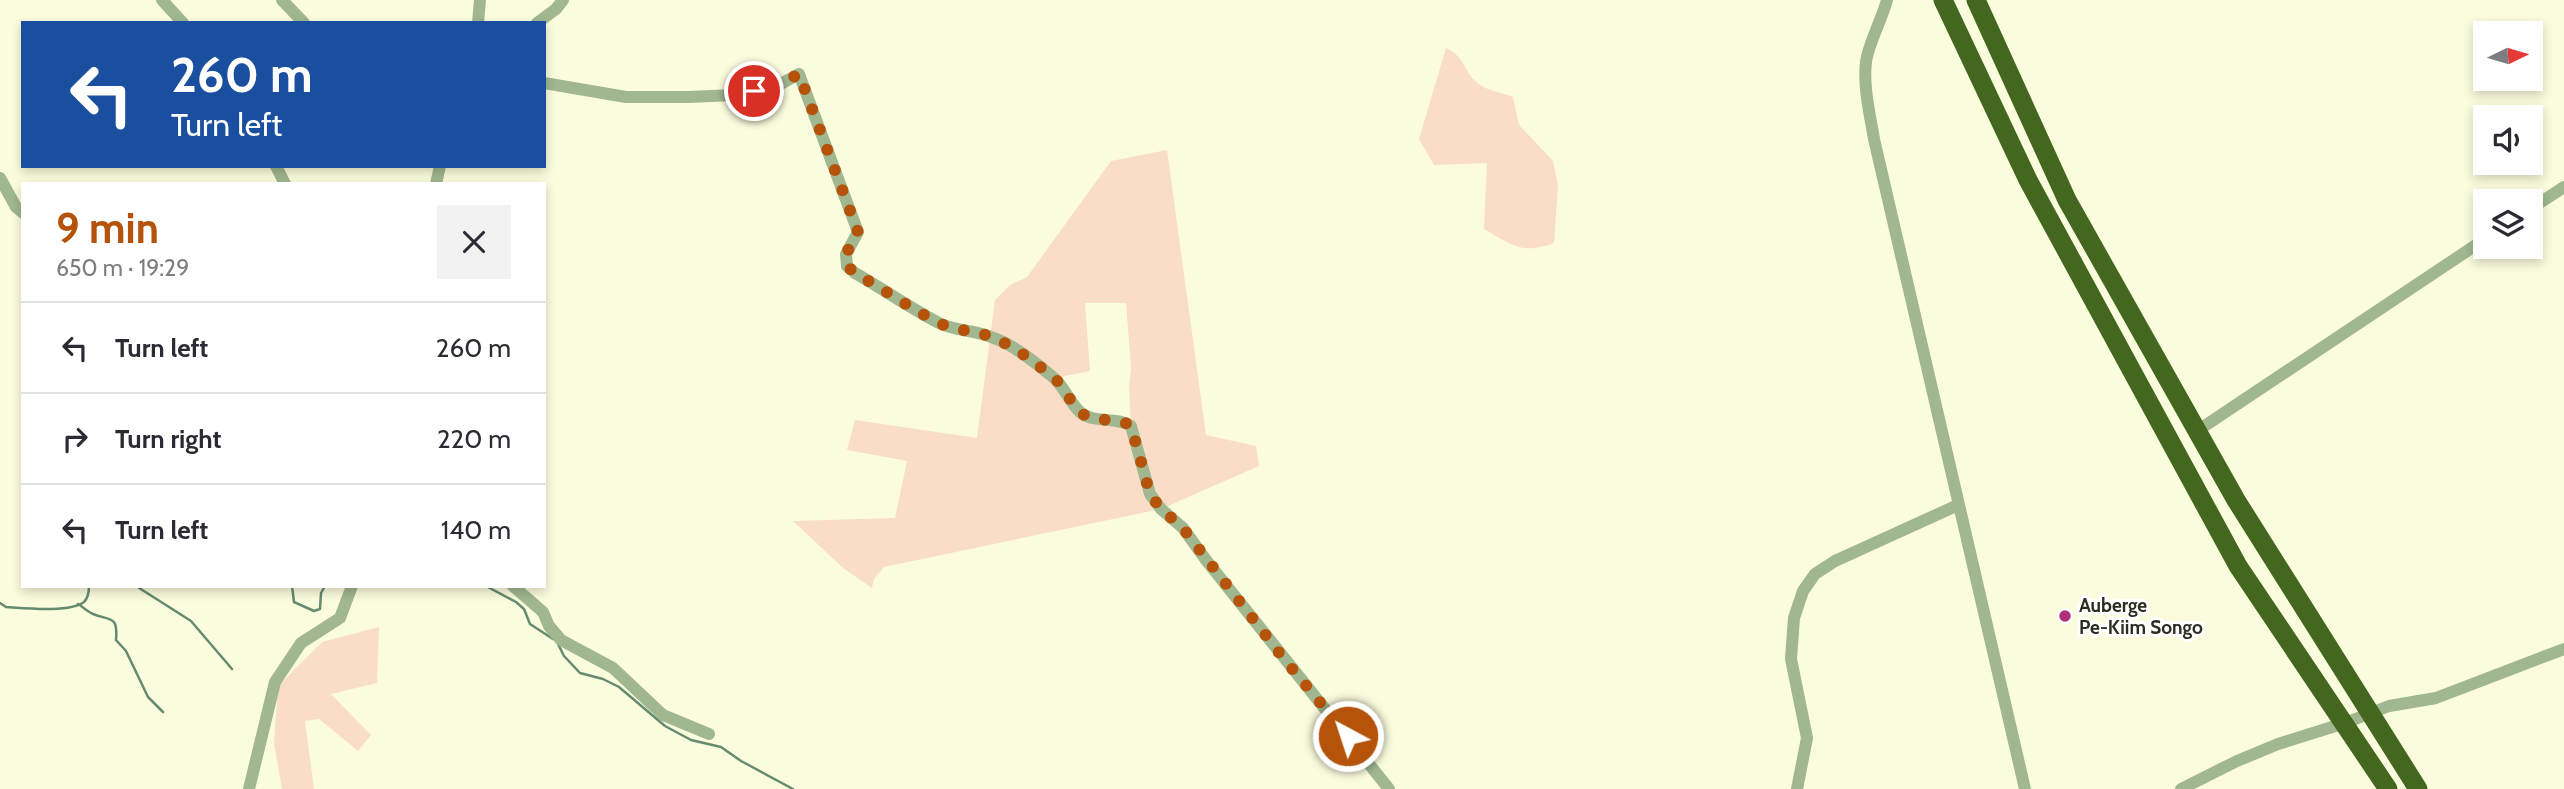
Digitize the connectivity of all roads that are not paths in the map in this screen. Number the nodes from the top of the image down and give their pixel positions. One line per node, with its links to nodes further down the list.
1 (162, 0): 8 (street)
2 (282, 0): 9 (street)
3 (480, 0): 10 (street)
4 (563, 0): 11 (street)
5 (1887, 0): 19 (street)
6 (1943, 0): 24 (highway)
7 (1976, 0): 18 (highway)
8 (181, 21)
9 (302, 21)
10 (478, 21)
11 (540, 21)
12 (546, 83): 27 (street)
13 (0, 178): 16 (street)
14 (2564, 187): 15 (street)
15 (2543, 201)
16 (21, 211)
17 (2473, 247): 18 (street)
18 (2197, 431): 23 (highway)
19 (1958, 505): 28 (street); 29 (street)
20 (351, 588): 26 (street)
21 (515, 588): 25 (street)
22 (2564, 649): 23 (street)
23 (2370, 713): 24 (street); 32 (highway)
24 (2345, 723): 30 (street); 31 (highway)
25 (709, 734)
26 (249, 789)
27 (1389, 789)
28 (1797, 789)
29 (2025, 789)
30 (2181, 789)
31 (2388, 789)
32 (2418, 789)

